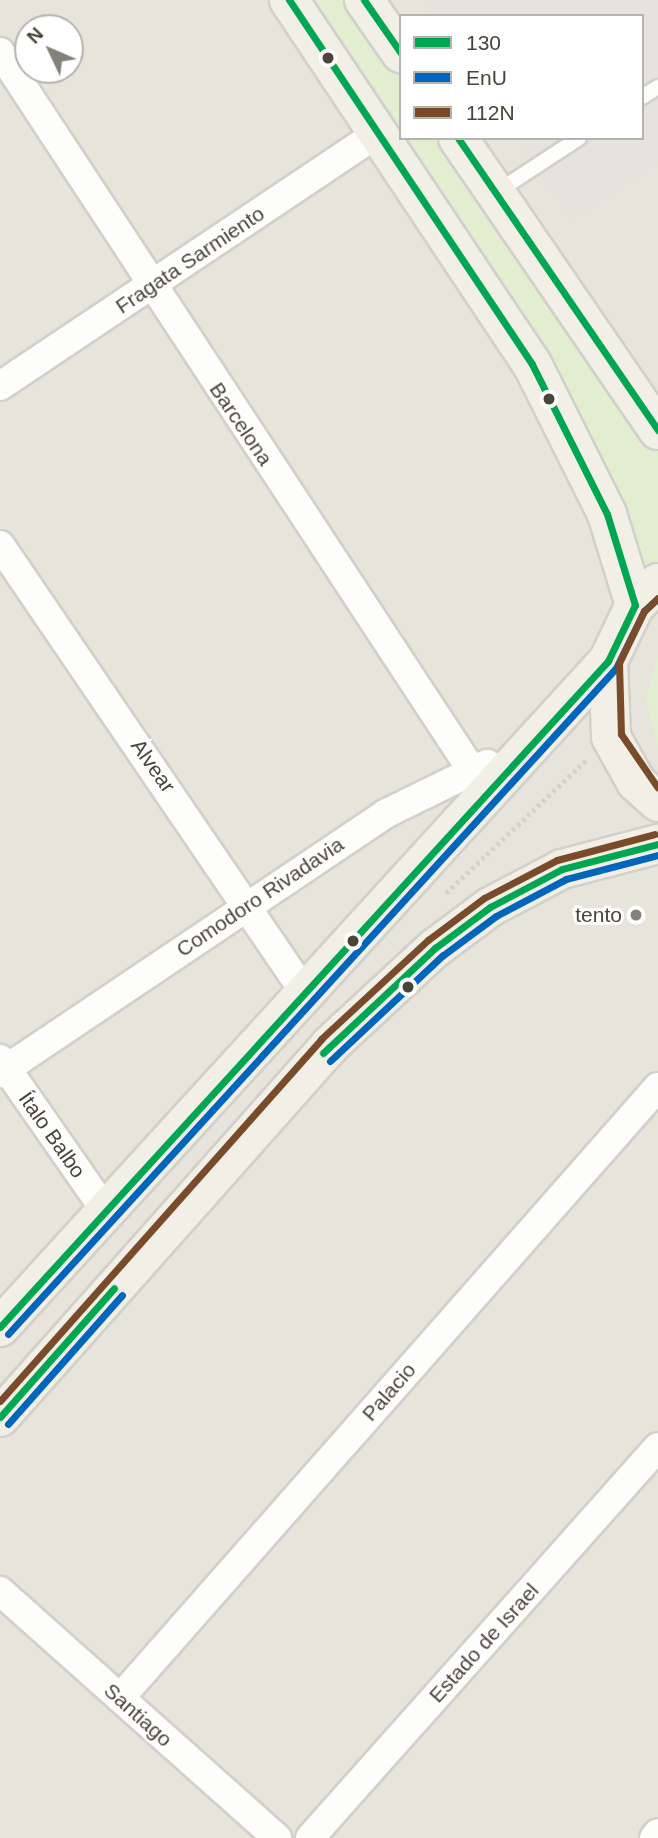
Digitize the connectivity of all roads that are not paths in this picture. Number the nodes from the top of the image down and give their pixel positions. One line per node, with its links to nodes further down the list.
1 (289, 0): 5 (main road)
2 (365, 0): 3 (main road)
3 (399, 51)
4 (0, 52): 9 (street, Barcelona)
5 (378, 133): 9 (street, Fragata Sarmiento); 13 (main road)
6 (459, 140): 8 (main road)
7 (576, 140): 8 (lane)
8 (495, 192): 11 (main road)
9 (150, 288): 10 (street, Fragata Sarmiento); 15 (street, Barcelona)
10 (0, 386)
11 (654, 419)
12 (0, 545): 18 (street, Alvear)
13 (647, 594): 14 (main road)
14 (608, 661): 15 (main road); 16 (main road)
15 (479, 782): 18 (street, Comodoro Rivadavia); 19 (main road)
16 (658, 802)
17 (658, 844): 24 (main road)
18 (248, 903): 19 (street, Alvear); 20 (street, Comodoro Rivadavia)
19 (303, 990): 22 (main road)
20 (2, 1067): 22 (street, Ítalo Balbo)
21 (658, 1087): 27 (street, Palacio)
22 (105, 1210): 23 (main road)
23 (0, 1327)
24 (0, 1417)
25 (658, 1447): 30 (street, Estado de Israel)
26 (0, 1591): 27 (street, Santiago)
27 (120, 1698): 29 (street, Santiago)
28 (658, 1833): 31 (street)
29 (277, 1838)
30 (310, 1838)
31 (654, 1838)

